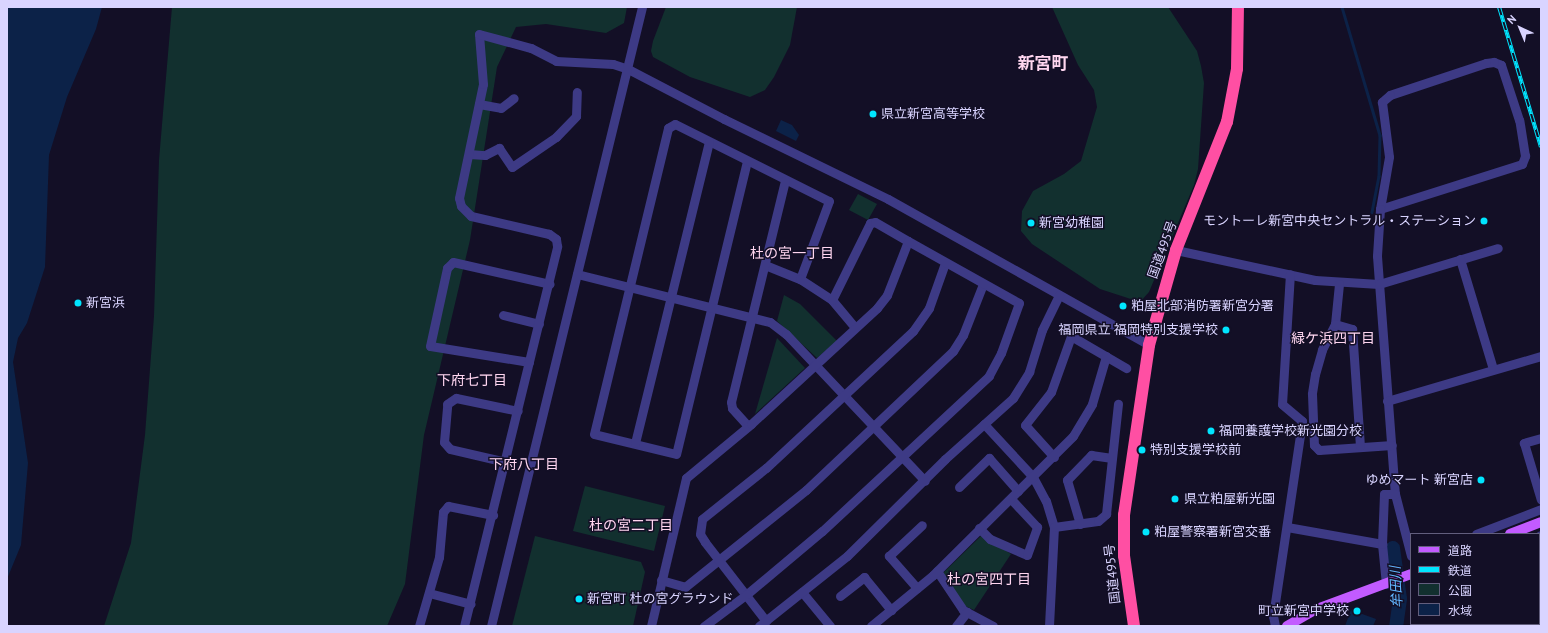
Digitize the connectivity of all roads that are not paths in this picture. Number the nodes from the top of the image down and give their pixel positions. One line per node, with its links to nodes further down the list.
1 (642, 7): 3 (street)
2 (1238, 7): 14 (highway, 国道495号)
3 (628, 69): 6 (street); 18 (street); 26 (street)
4 (577, 92): 8 (street)
5 (514, 98): 6 (street)
6 (479, 104): 8 (street)
7 (709, 142): 9 (street); 25 (street); 27 (street)
8 (469, 154): 21 (street)
9 (747, 161): 10 (street); 29 (street)
10 (785, 181): 17 (street); 20 (street)
11 (1380, 209): 11 (street); 24 (street)
12 (908, 241): 16 (street); 28 (street); 34 (street)
13 (1498, 248): 15 (street)
14 (1176, 250): 19 (street); 35 (highway, 国道495号)
15 (1460, 259): 24 (street); 41 (street)
16 (945, 263): 22 (street); 42 (street)
17 (765, 266): 20 (street); 31 (street)
18 (577, 274): 25 (street); 93 (street)
19 (1290, 274): 23 (street); 71 (street)
20 (800, 279): 28 (street)
21 (550, 284): 32 (street); 38 (street)
22 (983, 284): 48 (street); 53 (street)
23 (1339, 284): 24 (street); 33 (street)
24 (1378, 284): 43 (street)
25 (630, 287): 27 (street); 50 (street)
26 (1059, 295): 35 (street); 46 (street)
27 (671, 298): 29 (street); 50 (street)
28 (832, 300): 34 (street)
29 (712, 307): 31 (street); 50 (street)
30 (503, 315): 32 (street)
31 (752, 317): 39 (street); 47 (street)
32 (539, 324): 38 (street)
33 (1335, 324): 52 (street); 52 (street)
34 (855, 327): 39 (street)
35 (1149, 345): 101 (highway, 国道495号)
36 (1106, 356): 40 (street); 54 (street); 54 (street)
37 (1541, 356): 41 (street)
38 (529, 362): 45 (street)
39 (815, 365): 42 (street); 47 (street)
40 (1126, 368)
41 (1493, 369): 43 (street)
42 (844, 395): 48 (street); 77 (street)
43 (1387, 401): 51 (street)
44 (1118, 404): 55 (street)
45 (518, 411): 56 (street); 56 (street)
46 (984, 424): 57 (street); 58 (street)
47 (748, 426): 80 (street)
48 (874, 426): 53 (street); 77 (street)
49 (1541, 438): 59 (street)
50 (635, 444)
51 (1392, 445): 52 (street); 62 (street)
52 (1360, 446)
53 (902, 457): 58 (street); 85 (street)
54 (1054, 457): 57 (street)
55 (1112, 458): 68 (street); 68 (street)
56 (506, 462): 66 (street)
57 (1033, 477): 61 (street); 70 (street)
58 (925, 480): 84 (street)
59 (1538, 481): 64 (street)
60 (959, 487): 61 (street)
61 (1018, 491): 63 (street)
62 (1395, 494): 75 (street); 76 (street)
63 (1011, 498): 72 (street); 72 (street)
64 (1541, 500)
65 (1541, 509): 73 (street)
66 (493, 515): 83 (street); 87 (street)
67 (1541, 522): 74 (main road)
68 (1080, 524): 70 (street)
69 (922, 525): 82 (street)
70 (1054, 527): 100 (street)
71 (1287, 527): 75 (street); 102 (street)
72 (979, 528): 78 (street)
73 (1479, 533)
74 (1513, 533)
75 (1382, 544): 81 (street)
76 (1410, 552)
77 (719, 560): 80 (street); 85 (street)
78 (936, 572): 82 (street); 89 (street)
79 (1409, 575): 81 (main road)
80 (661, 580): 94 (street)
81 (1388, 583): 103 (main road)
82 (918, 588): 88 (street)
83 (429, 592): 87 (street); 91 (street)
84 (802, 592): 90 (street); 96 (street)
85 (748, 594): 90 (street); 95 (street)
86 (840, 596): 88 (street)
87 (471, 604): 92 (street)
88 (891, 610): 97 (street)
89 (967, 612): 98 (street); 99 (street)
90 (763, 623)
91 (420, 626)
92 (464, 626)
93 (491, 626)
94 (651, 626)
95 (704, 626)
96 (830, 626)
97 (871, 626)
98 (956, 626)
99 (993, 626)
100 (1049, 626)
101 (1134, 626)
102 (1275, 626)
103 (1287, 626)

